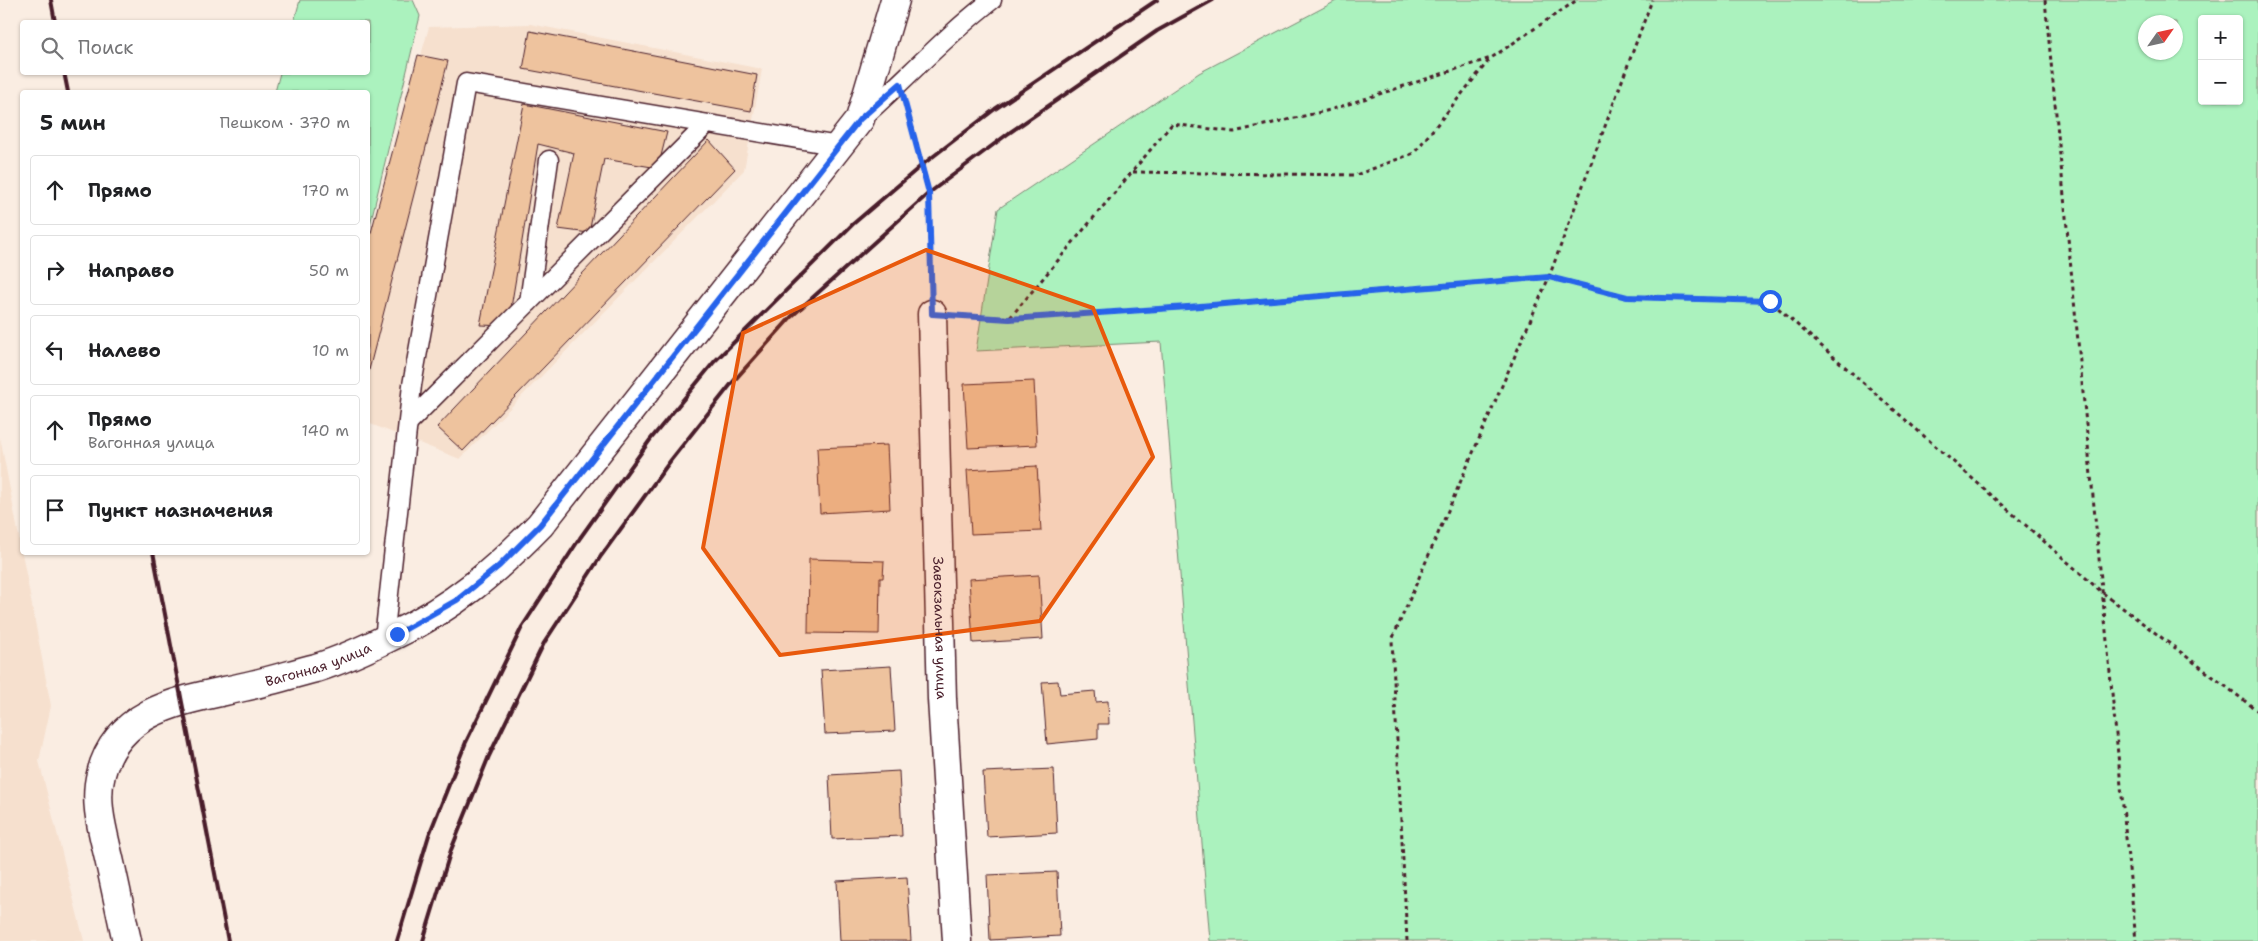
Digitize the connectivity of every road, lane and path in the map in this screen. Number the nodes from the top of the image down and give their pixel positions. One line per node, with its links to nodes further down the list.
1 (895, 0): 8 (street, Вагонная улица)
2 (992, 0): 7 (lane)
3 (1577, 0): 6 (path)
4 (1652, 0): 13 (path)
5 (2045, 0): 18 (path)
6 (1491, 58): 12 (path); 12 (path)
7 (900, 84): 8 (lane); 15 (path)
8 (860, 119): 10 (street, Вагонная улица)
9 (707, 124): 10 (lane); 14 (lane); 17 (lane)
10 (839, 146): 19 (street, Вагонная улица)
11 (548, 160): 14 (lane)
12 (1132, 172): 16 (path)
13 (1549, 277): 16 (path); 18 (path); 23 (path)
14 (529, 302): 17 (lane)
15 (932, 314): 16 (path); 22 (street, Завокзальная улица)
16 (1009, 319)
17 (408, 423): 19 (lane)
18 (2103, 594): 20 (path); 24 (path)
19 (384, 639): 21 (street, Вагонная улица)
20 (2258, 711)
21 (127, 941)
22 (957, 941)
23 (1407, 941)
24 (2136, 941)

